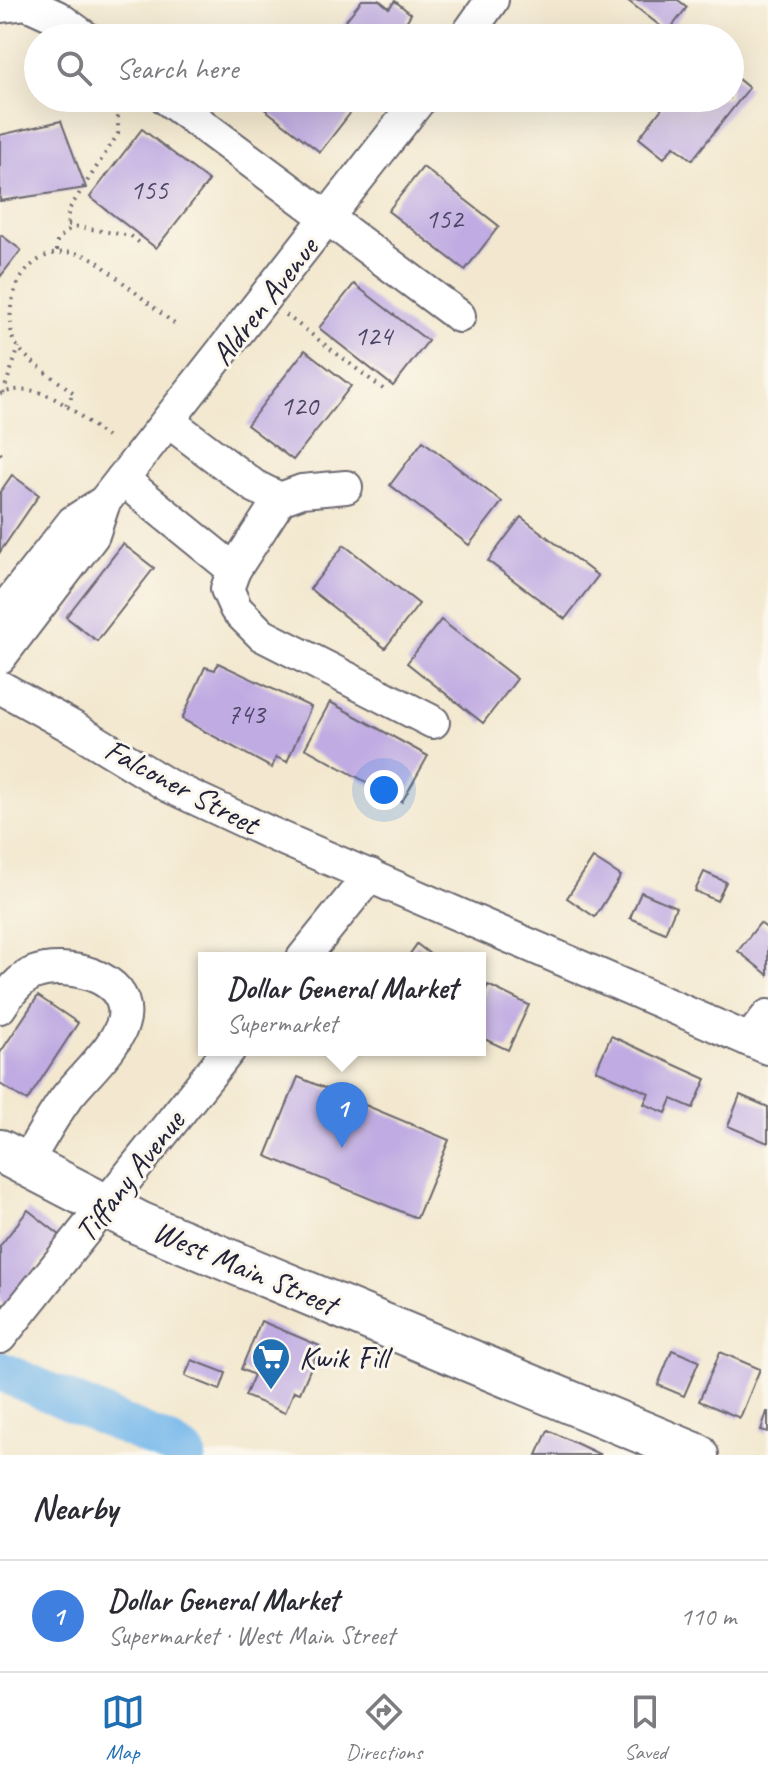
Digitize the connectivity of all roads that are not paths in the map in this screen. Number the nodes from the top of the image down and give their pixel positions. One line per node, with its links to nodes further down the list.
1 (492, 0): 4 (street)
2 (0, 6): 3 (street)
3 (67, 24)
4 (475, 24)
5 (185, 112): 7 (street)
6 (410, 112): 7 (street, Aldren Avenue)
7 (328, 219): 8 (street); 9 (street, Aldren Avenue)
8 (459, 316)
9 (168, 421): 11 (street, Aldren Avenue); 12 (street)
10 (346, 487): 12 (street)
11 (113, 490): 13 (street); 14 (street, Aldren Avenue); 15 (street, Aldren Avenue)
12 (280, 499): 13 (street)
13 (234, 570): 17 (street)
14 (0, 615)
15 (0, 657)
16 (0, 687): 18 (street, Falconer Street)
17 (433, 722)
18 (370, 875): 19 (street); 21 (street, Falconer Street)
19 (308, 952)
20 (0, 1007): 23 (street)
21 (762, 1035)
22 (224, 1056): 24 (street, Tiffany Avenue)
23 (12, 1158): 24 (main road, West Main Street)
24 (104, 1207): 25 (street, Tiffany Avenue); 26 (main road, West Main Street)
25 (0, 1337)
26 (697, 1455)

